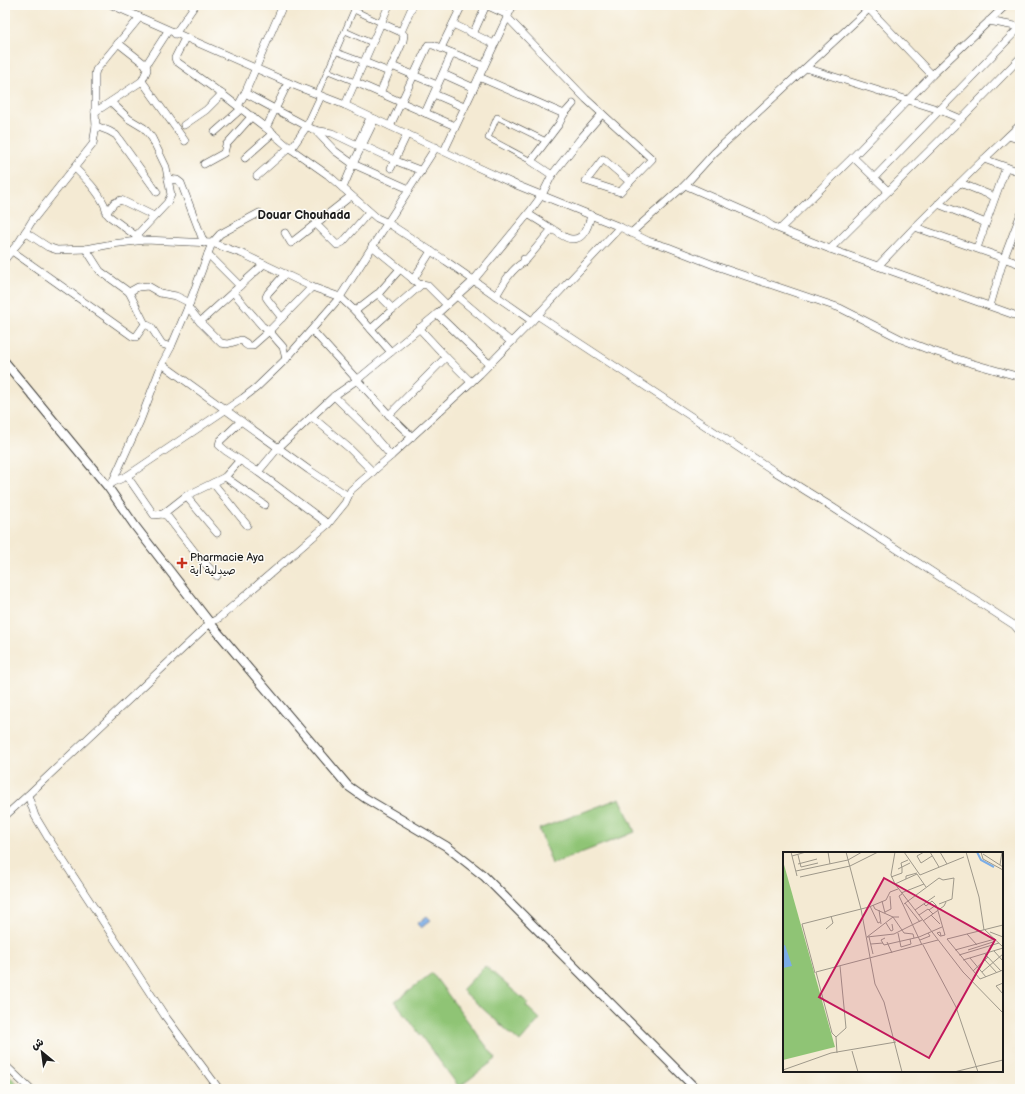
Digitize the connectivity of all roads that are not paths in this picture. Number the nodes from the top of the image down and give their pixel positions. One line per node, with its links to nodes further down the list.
1 (112, 5): 9 (street)
2 (195, 5): 21 (street)
3 (283, 5): 34 (street)
4 (389, 5): 15 (street)
5 (413, 5): 20 (street)
6 (462, 5): 16 (street)
7 (513, 5): 12 (street)
8 (1006, 5): 14 (street)
9 (124, 7): 13 (street)
10 (871, 7): 35 (street); 40 (street)
11 (355, 8): 15 (street); 19 (street)
12 (507, 16): 22 (street); 26 (street); 64 (street)
13 (140, 18): 18 (street); 24 (street)
14 (989, 21): 17 (street); 40 (street)
15 (381, 23): 20 (street); 25 (street)
16 (453, 24): 22 (street); 27 (street)
17 (1020, 27): 60 (street)
18 (168, 31): 21 (street); 32 (street)
19 (345, 31): 25 (street); 28 (street)
20 (401, 32): 36 (street)
21 (175, 34): 23 (street)
22 (474, 34): 26 (street)
23 (185, 38): 34 (street); 49 (street)
24 (118, 43): 32 (street); 61 (street)
25 (372, 43): 31 (street)
26 (494, 44): 33 (street)
27 (441, 48): 29 (street); 39 (street)
28 (337, 52): 31 (street); 37 (street)
29 (452, 53): 33 (street); 38 (street)
30 (1020, 58): 67 (street)
31 (364, 62): 36 (street); 43 (street)
32 (146, 65): 42 (street)
33 (484, 66): 41 (street)
34 (256, 68): 44 (street); 47 (street)
35 (806, 68): 52 (street); 105 (street)
36 (390, 69): 39 (street); 48 (street)
37 (328, 71): 43 (street); 51 (street)
38 (443, 74): 45 (street); 46 (street)
39 (414, 76): 45 (street); 54 (street)
40 (932, 76): 52 (street)
41 (479, 77): 46 (street); 63 (street)
42 (142, 81): 53 (street); 82 (street)
43 (355, 82): 48 (street); 56 (street)
44 (288, 83): 51 (street); 59 (street)
45 (437, 85): 50 (street)
46 (474, 88): 57 (street)
47 (245, 93): 58 (street); 59 (street)
48 (380, 93): 54 (street)
49 (222, 94): 58 (street); 68 (street)
50 (434, 94): 57 (street); 62 (street)
51 (319, 95): 56 (street); 71 (street)
52 (908, 101): 60 (street); 87 (street)
53 (111, 102): 61 (street); 102 (street)
54 (401, 102): 62 (street); 72 (street)
55 (573, 104): 63 (street)
56 (345, 105): 66 (street)
57 (464, 107): 73 (street)
58 (239, 108): 65 (street); 76 (street)
59 (276, 109): 71 (street); 74 (street)
60 (940, 110): 67 (street); 101 (street)
61 (95, 112): 70 (street)
62 (425, 113): 73 (street)
63 (564, 114): 80 (street)
64 (602, 114): 99 (street); 103 (street)
65 (252, 116): 74 (street); 92 (street)
66 (372, 119): 72 (street); 83 (street)
67 (961, 119): 108 (street)
68 (184, 125)
69 (1020, 125): 79 (street)
70 (96, 126): 95 (street); 109 (street)
71 (307, 126): 75 (street); 85 (street)
72 (390, 126): 78 (street)
73 (455, 126): 86 (street)
74 (266, 128): 77 (street)
75 (314, 130): 83 (street); 93 (street)
76 (215, 132)
77 (273, 133): 85 (street); 88 (street)
78 (407, 134): 84 (street); 91 (street)
79 (1009, 136): 81 (street); 89 (street)
80 (546, 140): 90 (street); 90 (street)
81 (1020, 140)
82 (185, 141)
83 (359, 145): 91 (street); 93 (street)
84 (436, 147): 86 (street); 97 (street)
85 (290, 148): 100 (street); 106 (street)
86 (444, 151): 110 (street)
87 (853, 157): 101 (street); 126 (street)
88 (245, 158)
89 (984, 159): 94 (street); 104 (street)
90 (531, 160): 99 (street)
91 (396, 161): 96 (street); 97 (street)
92 (204, 164)
93 (353, 164): 106 (street); 107 (street)
94 (1006, 167): 98 (street); 112 (street)
95 (75, 168): 115 (street); 128 (street)
96 (391, 168)
97 (422, 170): 107 (street)
98 (1020, 172)
99 (552, 175): 110 (street)
100 (257, 176)
101 (874, 178): 108 (street)
102 (168, 179): 119 (street); 133 (street)
103 (630, 182): 103 (street)
104 (960, 183): 112 (street); 113 (street)
105 (685, 185): 126 (street); 130 (street)
106 (343, 188): 111 (street)
107 (409, 189): 121 (street)
108 (888, 191): 138 (street)
109 (157, 192)
110 (542, 195): 117 (street); 118 (street)
111 (351, 196): 114 (street); 123 (street)
112 (995, 197): 122 (street)
113 (938, 204): 122 (street); 125 (street)
114 (369, 212): 121 (street); 123 (street)
115 (106, 213): 119 (street); 131 (street)
116 (258, 213): 134 (street)
117 (528, 214): 127 (street); 150 (street)
118 (591, 215): 124 (street); 127 (street)
119 (154, 216): 131 (street)
120 (1020, 216): 142 (street)
121 (388, 223): 135 (street); 140 (street)
122 (986, 223): 136 (street)
123 (316, 224): 129 (street)
124 (620, 227): 130 (street); 168 (street)
125 (916, 227): 136 (street); 146 (street)
126 (780, 228): 138 (street)
127 (552, 229): 158 (street)
128 (25, 232): 137 (street); 139 (street)
129 (285, 233)
130 (631, 233): 183 (street)
131 (136, 236): 132 (street)
132 (145, 240): 133 (street); 137 (street)
133 (204, 243): 134 (street)
134 (212, 243): 141 (street); 144 (street)
135 (372, 246): 147 (street); 159 (street)
136 (977, 248): 142 (street)
137 (86, 249): 154 (street)
138 (830, 249): 146 (street)
139 (12, 251): 143 (street); 170 (street)
140 (431, 251): 149 (street); 150 (street)
141 (208, 254): 151 (street); 160 (street)
142 (1004, 258): 145 (street); 162 (street)
143 (5, 259)
144 (264, 264): 148 (street); 151 (street)
145 (1020, 264)
146 (878, 266): 162 (street)
147 (400, 269): 149 (street); 156 (street)
148 (285, 274): 153 (street); 167 (street)
149 (413, 280): 152 (street)
150 (473, 281): 157 (street); 158 (street)
151 (240, 286): 155 (street)
152 (420, 286): 161 (street); 163 (street)
153 (312, 287): 159 (street); 167 (street)
154 (129, 292): 160 (street); 170 (street)
155 (233, 292): 169 (street); 174 (street)
156 (378, 294): 163 (street); 164 (street)
157 (457, 296): 161 (street); 175 (street)
158 (496, 296): 168 (street)
159 (340, 298): 164 (street); 173 (street)
160 (189, 305): 169 (street); 176 (street)
161 (447, 305): 165 (street)
162 (990, 306): 166 (street)
163 (393, 310): 172 (street)
164 (355, 311): 172 (street)
165 (437, 314): 171 (street); 182 (street)
166 (1020, 317)
167 (282, 318): 174 (street)
168 (535, 318): 175 (street); 210 (street)
169 (200, 322): 174 (street)
170 (145, 324): 176 (street)
171 (419, 328): 177 (street); 178 (street)
172 (371, 329): 177 (street)
173 (312, 330): 179 (street); 184 (street)
174 (269, 331): 179 (street)
175 (511, 342): 182 (street)
176 (171, 347): 181 (street)
177 (390, 352): 184 (street)
178 (446, 358): 185 (street); 188 (street)
179 (286, 359): 187 (street)
180 (5, 362): 200 (street)
181 (162, 364): 187 (street); 200 (street)
182 (489, 364): 185 (street)
183 (1020, 376)
184 (357, 380): 186 (street); 188 (street)
185 (471, 382): 191 (street)
186 (334, 396): 189 (street); 193 (street)
187 (225, 410): 190 (street); 197 (street)
188 (389, 415): 191 (street)
189 (312, 417): 192 (street); 196 (street)
190 (241, 421): 192 (street); 194 (street)
191 (412, 437): 193 (street)
192 (278, 448): 195 (street); 202 (street)
193 (391, 456): 196 (street)
194 (240, 460): 195 (street); 198 (street)
195 (258, 472): 205 (street)
196 (373, 472): 202 (street)
197 (127, 476): 200 (street); 204 (street)
198 (225, 477): 199 (street); 203 (street)
199 (213, 483): 201 (street); 206 (street)
200 (110, 485): 209 (street)
201 (186, 496): 204 (street); 207 (street)
202 (348, 496): 205 (street)
203 (265, 505)
204 (163, 514): 208 (street)
205 (328, 524): 209 (street)
206 (248, 525)
207 (217, 533)
208 (216, 576)
209 (210, 623): 211 (street); 216 (street)
210 (1020, 632)
211 (28, 795): 212 (street); 215 (street)
212 (5, 816)
213 (5, 1065): 214 (street)
214 (30, 1089)
215 (219, 1089)
216 (696, 1089)

